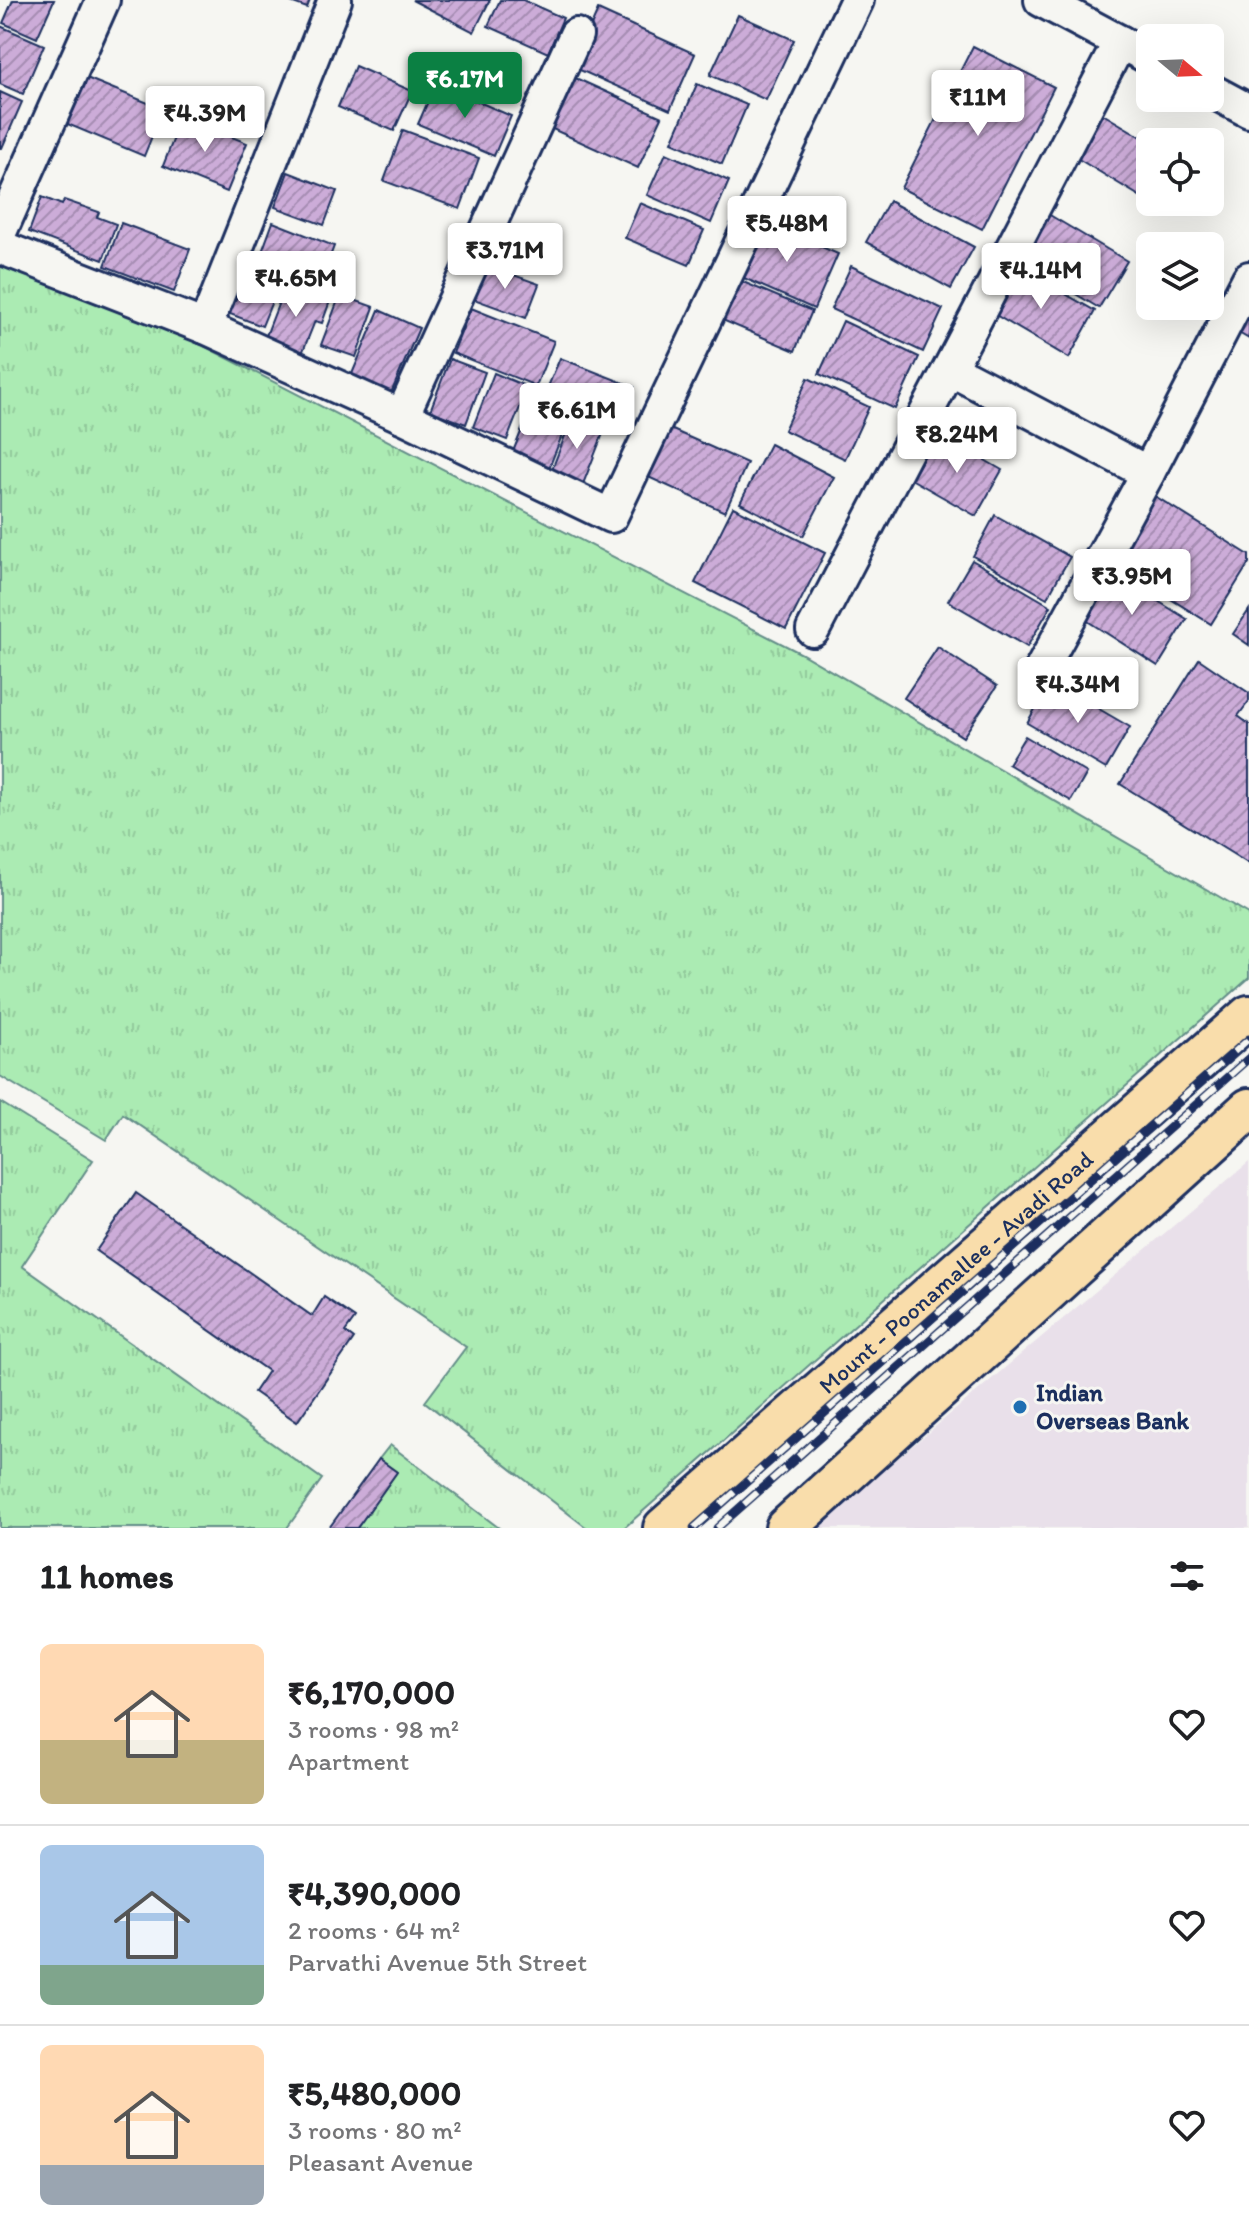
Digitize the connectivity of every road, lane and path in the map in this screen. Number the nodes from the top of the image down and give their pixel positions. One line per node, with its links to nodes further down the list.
1 (103, 0): 10 (street)
2 (335, 0): 13 (street)
3 (857, 0): 15 (street)
4 (1041, 0): 6 (street)
5 (576, 35): 15 (street)
6 (1120, 42): 7 (street); 14 (street)
7 (1136, 51)
8 (1224, 98): 9 (street)
9 (1249, 111)
10 (0, 232)
11 (0, 247): 13 (street)
12 (1249, 278): 16 (street)
13 (205, 327): 15 (street)
14 (950, 369): 16 (street); 17 (street)
15 (402, 416)
16 (1148, 473): 18 (street)
17 (813, 630)
18 (1042, 668)
19 (1249, 1016): 21 (main road, Mount - Poonamallee - Avadi Road)
20 (1249, 1109): 22 (main road)
21 (664, 1528)
22 (786, 1528)

